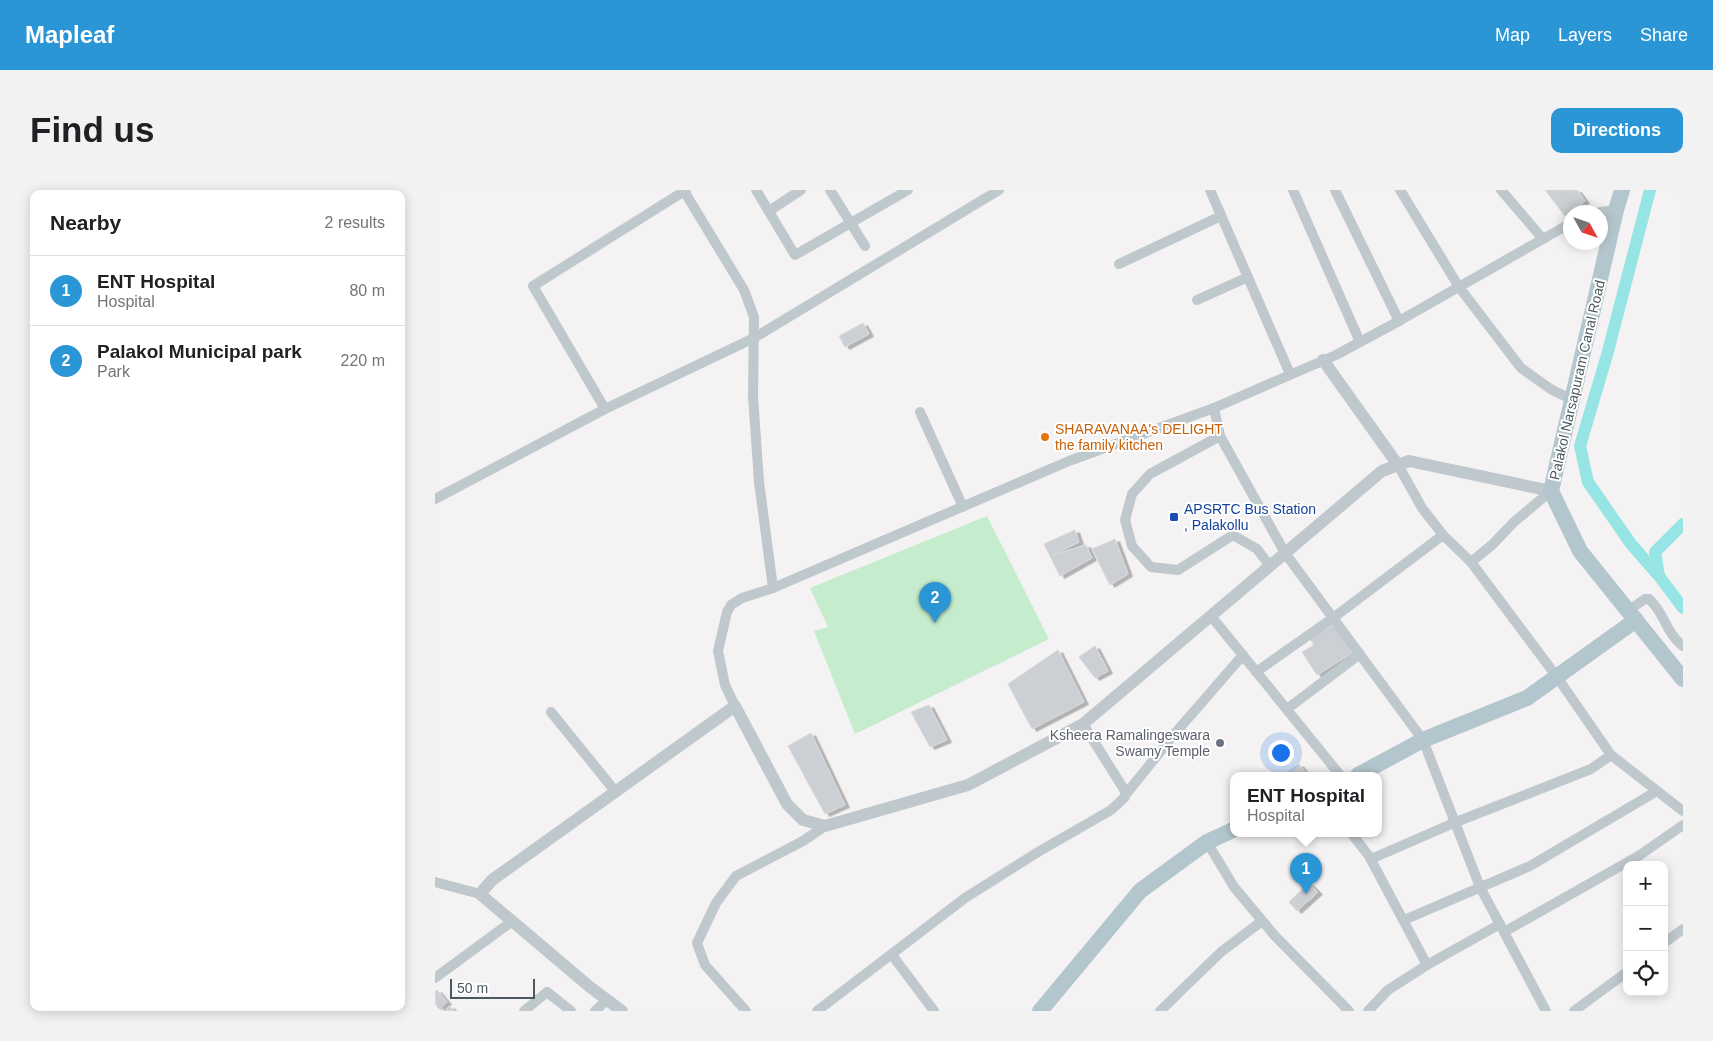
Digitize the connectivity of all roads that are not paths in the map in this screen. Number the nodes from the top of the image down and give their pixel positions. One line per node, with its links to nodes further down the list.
1 (757, 190): 13 (street)
2 (801, 190): 13 (street)
3 (830, 190): 16 (street)
4 (908, 190): 16 (street)
5 (999, 190): 26 (street)
6 (1210, 190): 15 (street)
7 (1293, 190): 27 (street)
8 (1335, 190): 25 (street)
9 (1399, 190): 23 (street)
10 (1501, 190): 18 (street)
11 (1622, 190): 14 (main road, Palakol Narsapuram Canal Road)
12 (685, 191): 26 (street); 32 (street)
13 (769, 211): 16 (street)
14 (1608, 211)
15 (1221, 216): 21 (street); 22 (street)
16 (851, 224): 19 (street)
17 (1563, 228): 18 (street)
18 (1543, 239): 23 (street)
19 (865, 246)
20 (1600, 250): 30 (main road, Palakol Narsapuram Canal Road)
21 (1119, 264)
22 (1248, 276): 24 (street); 29 (street)
23 (1459, 287): 25 (street); 30 (street)
24 (1197, 300)
25 (1399, 321): 27 (street)
26 (754, 338): 32 (street); 43 (street)
27 (1360, 342): 28 (street)
28 (1323, 360): 29 (street); 35 (street)
29 (1290, 374): 31 (street)
30 (1571, 399): 36 (main road, Palakol Narsapuram Canal Road)
31 (1214, 408): 34 (street); 38 (street)
32 (605, 409): 37 (street)
33 (920, 412): 38 (street)
34 (1220, 436): 40 (street); 42 (street)
35 (1398, 465): 36 (street); 39 (street); 40 (street)
36 (1551, 491): 41 (street); 44 (main road, Palakol Narsapuram Canal Road)
37 (435, 499)
38 (963, 507): 43 (street)
39 (1443, 535): 41 (street); 46 (street)
40 (1285, 553): 42 (street); 46 (street)
41 (1471, 562): 51 (street)
42 (1271, 566): 45 (street)
43 (773, 588): 53 (street)
44 (1632, 615): 47 (street); 51 (main road); 52 (main road, Palakol Narsapuram Canal Road)
45 (1211, 616): 49 (street); 56 (street)
46 (1333, 618): 48 (street); 50 (street)
47 (1683, 646)
48 (1360, 654): 54 (street); 57 (street)
49 (1243, 655): 50 (street); 63 (street)
50 (1257, 672): 54 (street)
51 (1557, 677): 57 (main road); 58 (street)
52 (1683, 678)
53 (735, 706): 61 (street); 67 (street)
54 (1287, 710): 59 (street)
55 (551, 712): 61 (street)
56 (1083, 724): 63 (street); 67 (street)
57 (1423, 740): 60 (main road); 65 (street)
58 (1611, 755): 62 (street); 65 (street)
59 (1338, 772)
60 (1364, 772)
61 (615, 791): 74 (street)
62 (1657, 791): 64 (street); 73 (street)
63 (1126, 794): 81 (street)
64 (1683, 811)
65 (1456, 822): 71 (street); 73 (street)
66 (1683, 825): 78 (street)
67 (825, 826): 90 (street)
68 (1230, 831): 70 (main road)
69 (1354, 837): 71 (street)
70 (1207, 842): 76 (street); 93 (main road)
71 (1371, 859): 75 (street)
72 (435, 882): 74 (street)
73 (1480, 886): 75 (street); 78 (street)
74 (480, 894): 77 (street)
75 (1404, 920): 82 (street)
76 (1261, 921): 94 (street); 95 (street)
77 (511, 922): 84 (street); 85 (street)
78 (1502, 928): 82 (street); 97 (street)
79 (1683, 930): 80 (street)
80 (1668, 941)
81 (892, 955): 91 (street); 92 (street)
82 (1427, 964): 96 (street)
83 (1623, 975): 98 (street)
84 (435, 978)
85 (607, 1000): 88 (street); 89 (street)
86 (523, 1011): 87 (street)
87 (571, 1011)
88 (595, 1011)
89 (622, 1011)
90 (746, 1011)
91 (817, 1011)
92 (934, 1011)
93 (1040, 1011)
94 (1159, 1011)
95 (1349, 1011)
96 (1368, 1011)
97 (1545, 1011)
98 (1574, 1011)

